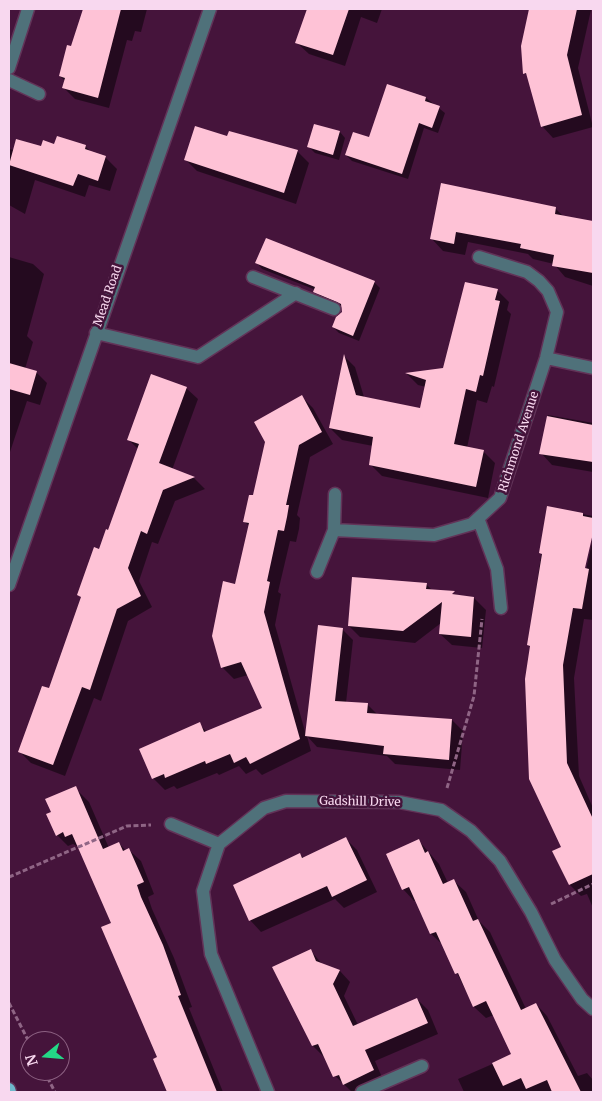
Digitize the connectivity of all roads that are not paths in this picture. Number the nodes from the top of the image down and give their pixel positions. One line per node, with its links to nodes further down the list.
1 (28, 9): 3 (street)
2 (210, 9): 10 (street, Mead Road)
3 (9, 68)
4 (9, 80): 5 (street)
5 (39, 94)
6 (479, 257): 11 (street, Richmond Avenue)
7 (253, 277): 8 (street)
8 (296, 293): 9 (street); 10 (street)
9 (334, 309)
10 (96, 333): 17 (street, Mead Road)
11 (546, 358): 12 (street); 14 (street, Richmond Avenue)
12 (593, 368)
13 (335, 494): 15 (street)
14 (478, 518): 15 (street, Richmond Avenue); 18 (street)
15 (334, 530): 16 (street)
16 (317, 572)
17 (9, 585)
18 (501, 608)
19 (171, 824): 20 (street)
20 (219, 844): 21 (street, Gadshill Drive); 23 (street)
21 (593, 1009)
22 (422, 1066): 24 (street)
23 (268, 1092)
24 (362, 1092)

